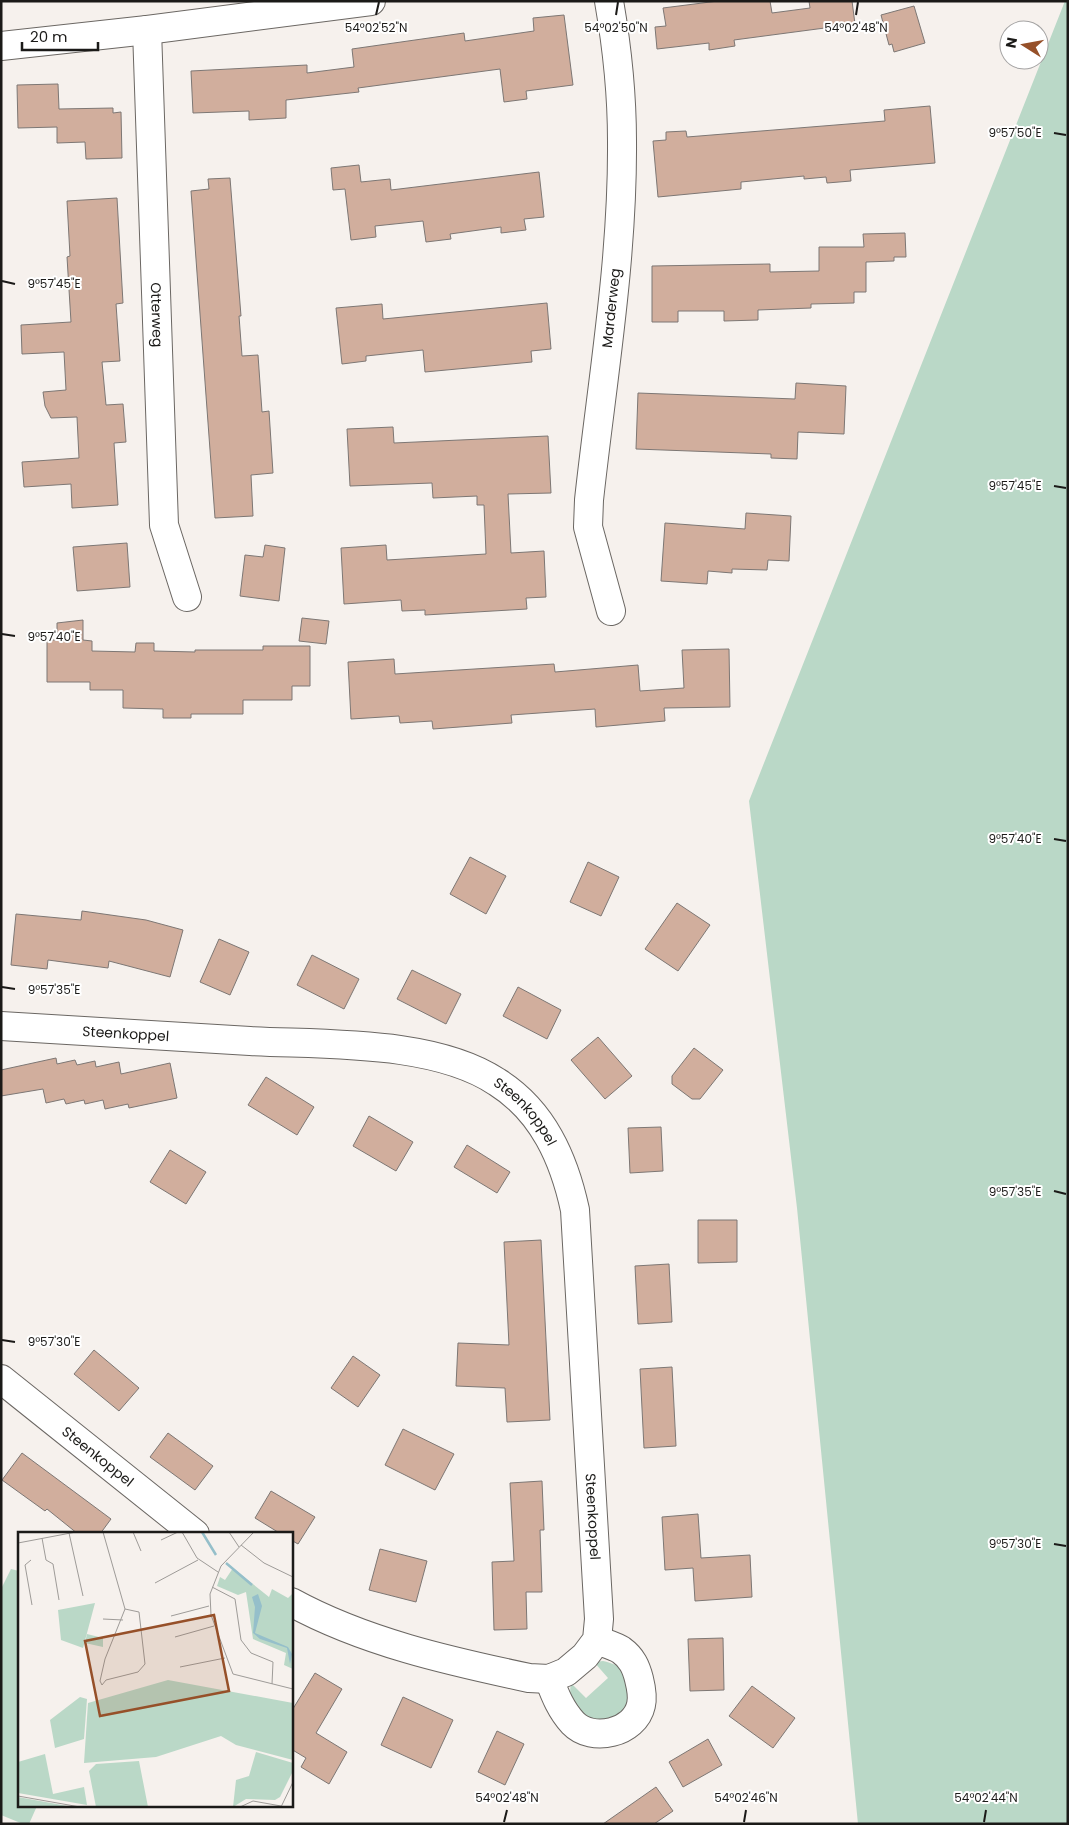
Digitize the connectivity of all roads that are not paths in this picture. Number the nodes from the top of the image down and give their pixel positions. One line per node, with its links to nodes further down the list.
1 (371, 1): 3 (street)
2 (609, 1): 6 (street, Marderweg)
3 (147, 30): 4 (street); 5 (street, Otterweg)
4 (1, 46)
5 (187, 597)
6 (611, 611)
7 (1, 1026): 11 (street, Steenkoppel)
8 (1, 1379): 9 (street, Steenkoppel)
9 (192, 1532)
10 (292, 1602): 12 (street)
11 (596, 1640): 12 (street); 12 (street)
12 (549, 1679)

